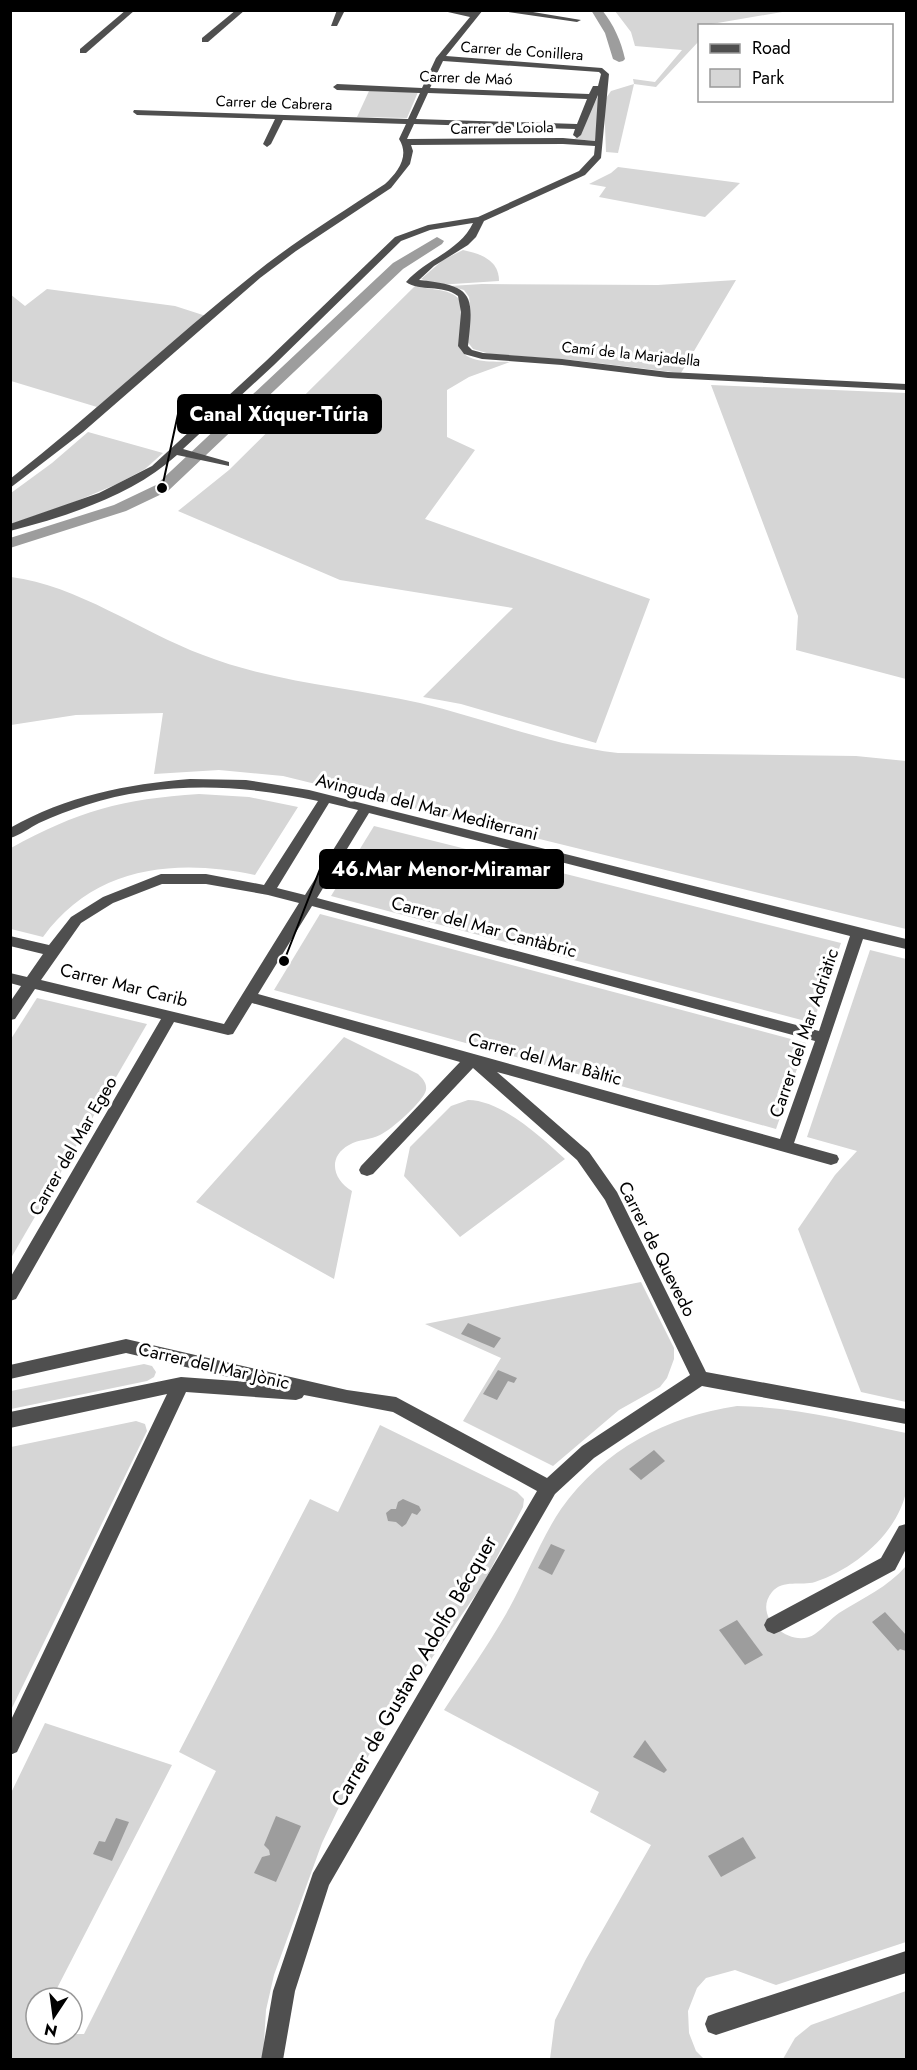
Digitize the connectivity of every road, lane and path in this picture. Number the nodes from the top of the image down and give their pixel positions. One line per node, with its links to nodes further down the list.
1 (131, 10): 10 (street)
2 (241, 10): 9 (street)
3 (341, 10): 8 (street)
4 (443, 10): 6 (street)
5 (499, 10): 7 (street)
6 (477, 13): 11 (street)
7 (577, 20)
8 (334, 24)
9 (206, 40)
10 (83, 51)
11 (440, 58): 12 (street, Carrer de Conillera); 14 (street)
12 (602, 70): 15 (street); 23 (street)
13 (337, 87): 14 (street, Carrer de Maó)
14 (426, 90): 15 (street, Carrer de Maó); 18 (street)
15 (593, 97): 19 (street)
16 (137, 112): 17 (street, Carrer de Cabrera)
17 (280, 117): 18 (street, Carrer de Cabrera); 22 (street)
18 (410, 122): 19 (street, Carrer de Cabrera); 21 (street)
19 (580, 127): 20 (street)
20 (574, 141): 21 (street, Carrer de Loiola); 23 (street, Carrer de Loiola)
21 (405, 142): 28 (street)
22 (267, 144)
23 (599, 144): 24 (street)
24 (480, 219): 25 (street, Camí de la Marjadella); 26 (street)
25 (906, 387)
26 (176, 451): 27 (street); 29 (street)
27 (224, 463)
28 (10, 486)
29 (10, 528)
30 (326, 800): 31 (street, Avinguda del Mar Mediterrani); 32 (street, Avinguda del Mar Mediterrani); 33 (street)
31 (365, 809): 34 (street); 35 (street, Avinguda del Mar Mediterrani)
32 (10, 834)
33 (268, 890): 34 (street, Carrer del Mar Cantàbric); 38 (street, Carrer del Mar Cantàbric)
34 (308, 901): 41 (street); 44 (street, Carrer del Mar Cantàbric)
35 (858, 933): 37 (street, Avinguda del Mar Mediterrani); 44 (street, Carrer del Mar Adriàtic)
36 (10, 941): 38 (street, Carrer Mar Carib)
37 (906, 945)
38 (52, 951): 40 (street, Carrer del Mar Cantàbric)
39 (10, 978): 40 (street, Carrer Mar Carib)
40 (32, 983): 42 (street, Carrer del Mar Cantàbric); 43 (street, Carrer Mar Carib)
41 (248, 997): 43 (street, Carrer Mar Carib); 45 (street, Carrer del Mar Bàltic)
42 (10, 1016)
43 (170, 1016): 49 (street, Carrer del Mar Egeo)
44 (824, 1038): 46 (street, Carrer del Mar Adriàtic)
45 (472, 1059): 46 (street, Carrer del Mar Bàltic); 48 (street); 51 (street, Carrer de Quevedo)
46 (785, 1146): 47 (street, Carrer del Mar Bàltic)
47 (831, 1159)
48 (368, 1170)
49 (10, 1294)
50 (10, 1372): 53 (street, Carrer del Mar Jònic)
51 (700, 1378): 54 (street); 56 (street, Carrer de Gustavo Adolfo Bécquer)
52 (181, 1384): 53 (street, Carrer del Mar Jònic); 55 (street, Carrer del Mar Jònic); 59 (street)
53 (347, 1396): 56 (street, Carrer del Mar Jònic)
54 (906, 1417)
55 (10, 1420)
56 (549, 1488): 62 (street, Carrer de Gustavo Adolfo Bécquer)
57 (906, 1532): 58 (street)
58 (774, 1625)
59 (10, 1745)
60 (906, 1962): 61 (street)
61 (716, 2024)
62 (272, 2060)

